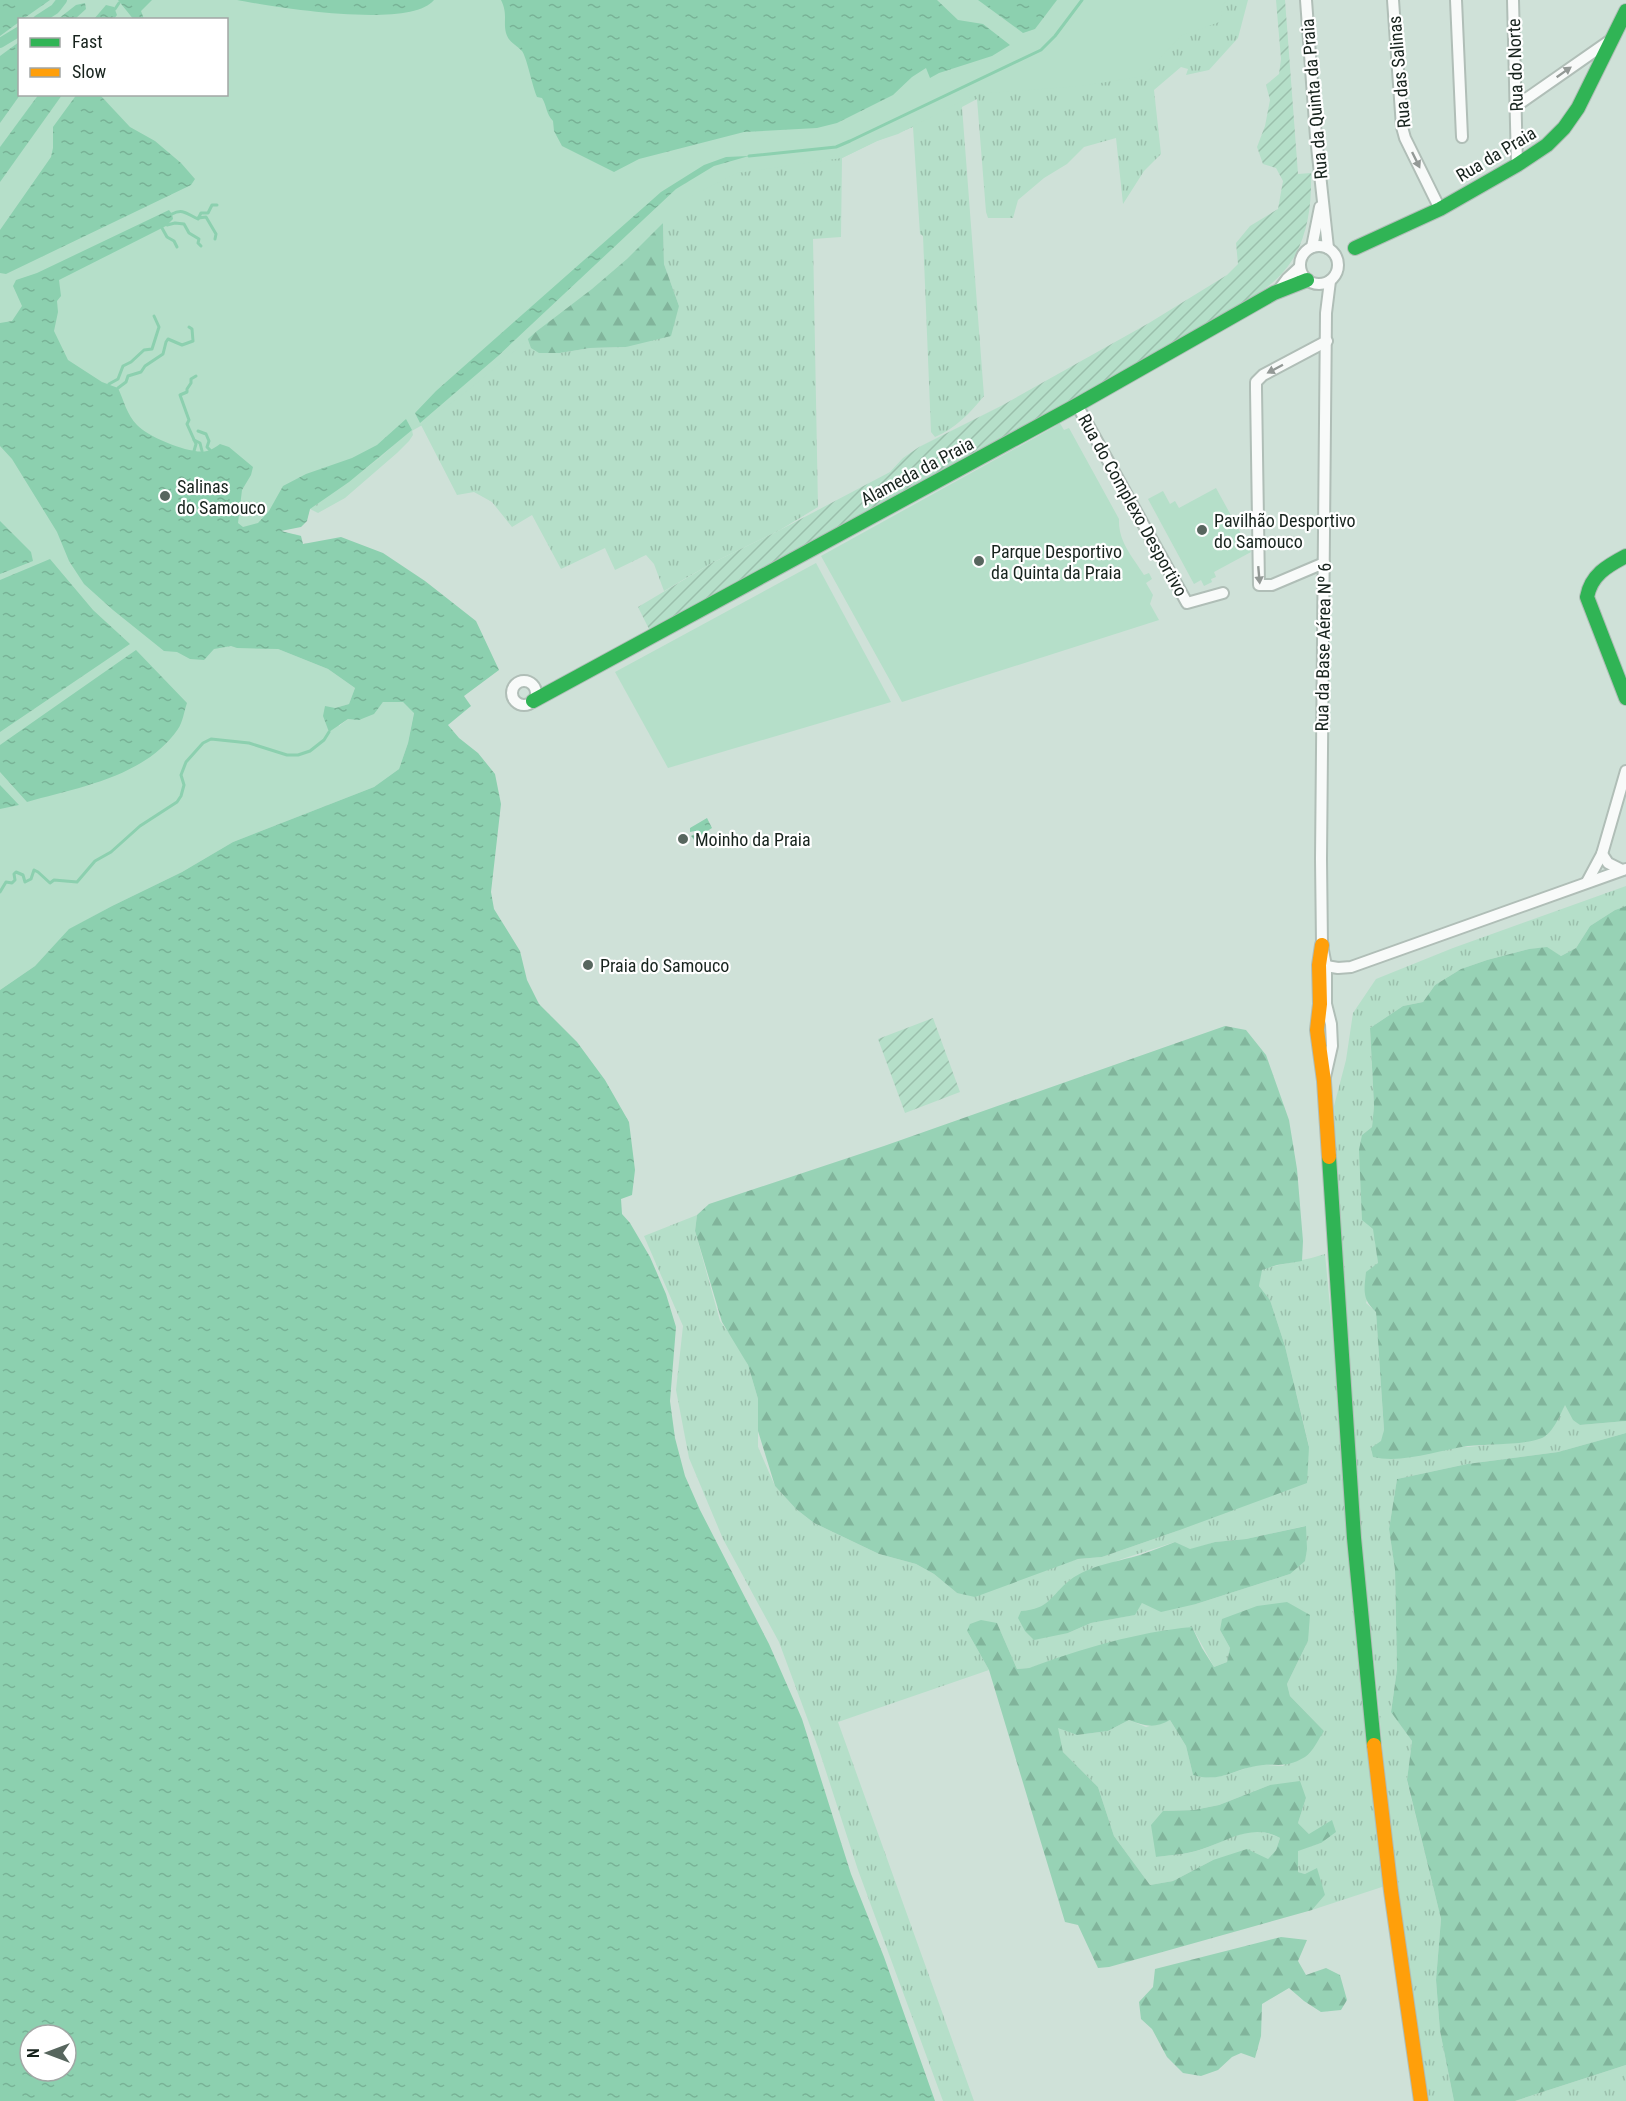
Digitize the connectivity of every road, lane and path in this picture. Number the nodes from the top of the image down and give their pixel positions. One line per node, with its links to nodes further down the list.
1 (1306, 0): 10 (street, Rua da Quinta da Praia)
2 (1393, 0): 11 (street, Rua das Salinas, one-way to 11)
3 (1456, 0): 8 (street)
4 (1513, 0): 7 (street, Rua do Norte)
5 (1626, 11): 6 (street, Rua da Praia)
6 (1612, 39): 7 (street, one-way to 6); 9 (street, Rua da Praia)
7 (1516, 106): 9 (street, Rua do Norte)
8 (1462, 137)
9 (1517, 165): 11 (street, Rua da Praia)
10 (1322, 198): 12 (street); 13 (street)
11 (1440, 209): 14 (street, Rua da Praia)
12 (1312, 247): 13 (street); 15 (street)
13 (1328, 248): 16 (street)
14 (1355, 248)
15 (1308, 277): 16 (street); 17 (street); 19 (street, Alameda da Praia)
16 (1330, 281): 17 (street)
17 (1326, 313): 18 (street, Rua da Base Aérea Nº 6)
18 (1327, 341): 21 (street, Rua da Base Aérea Nº 6); 21 (street, one-way to 21)
19 (1077, 405): 22 (street, Rua do Complexo Desportivo); 23 (street, Alameda da Praia)
20 (1626, 556): 25 (street)
21 (1324, 563): 31 (street, Rua da Base Aérea Nº 6)
22 (1223, 593)
23 (571, 680): 24 (street, Alameda da Praia); 26 (street, Alameda da Praia)
24 (531, 682): 26 (street); 26 (street)
25 (1626, 698)
26 (533, 701)
27 (1626, 771): 28 (street)
28 (1602, 854): 29 (street); 30 (street)
29 (1624, 869): 30 (street)
30 (1587, 882): 32 (street)
31 (1322, 945): 32 (street, Rua da Base Aérea Nº 6); 33 (street)
32 (1326, 966): 33 (street, Rua da Base Aérea Nº 6)
33 (1324, 1080): 34 (street)
34 (1421, 2101)

